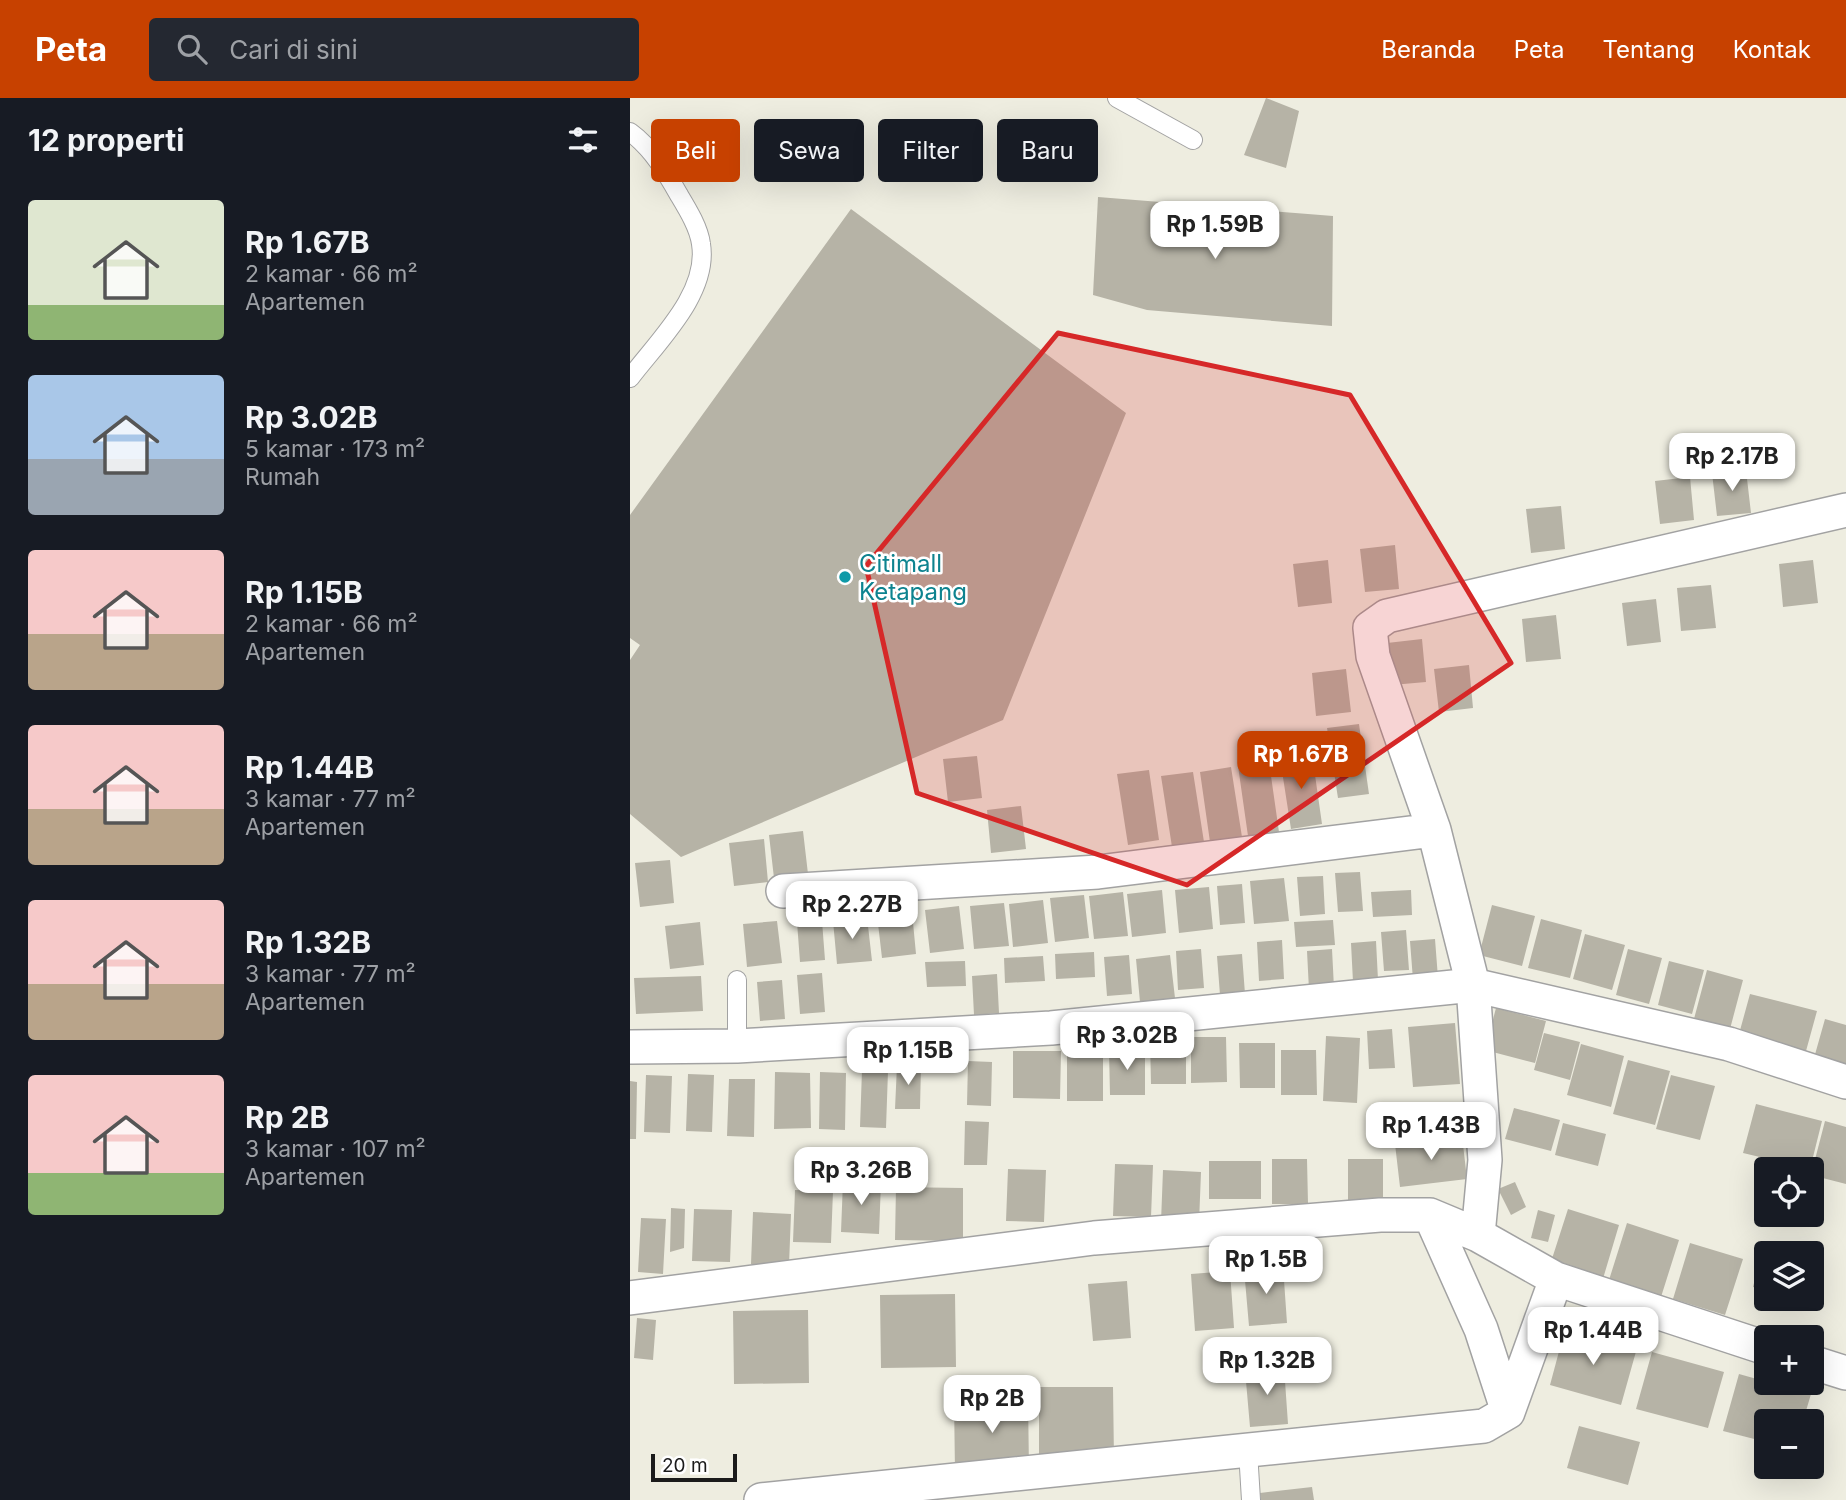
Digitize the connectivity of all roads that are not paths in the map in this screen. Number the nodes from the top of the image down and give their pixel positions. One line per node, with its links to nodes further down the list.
1 (1117, 98): 3 (lane)
2 (630, 132): 4 (lane)
3 (1193, 140)
4 (630, 378)
5 (1846, 510): 6 (street)
6 (1434, 830): 7 (street); 9 (street)
7 (783, 891)
8 (737, 980): 10 (lane)
9 (1473, 985): 10 (street); 12 (street); 14 (street)
10 (737, 1046): 11 (street)
11 (630, 1047)
12 (1846, 1082)
13 (1430, 1215): 14 (street); 16 (street); 20 (street)
14 (1478, 1235): 15 (street)
15 (1556, 1279): 17 (street); 20 (street)
16 (630, 1298)
17 (1754, 1344)
18 (1824, 1366): 19 (street)
19 (1846, 1373)
20 (1508, 1412): 21 (street)
21 (1248, 1451): 22 (street); 23 (lane)
22 (761, 1500)
23 (1251, 1500)

